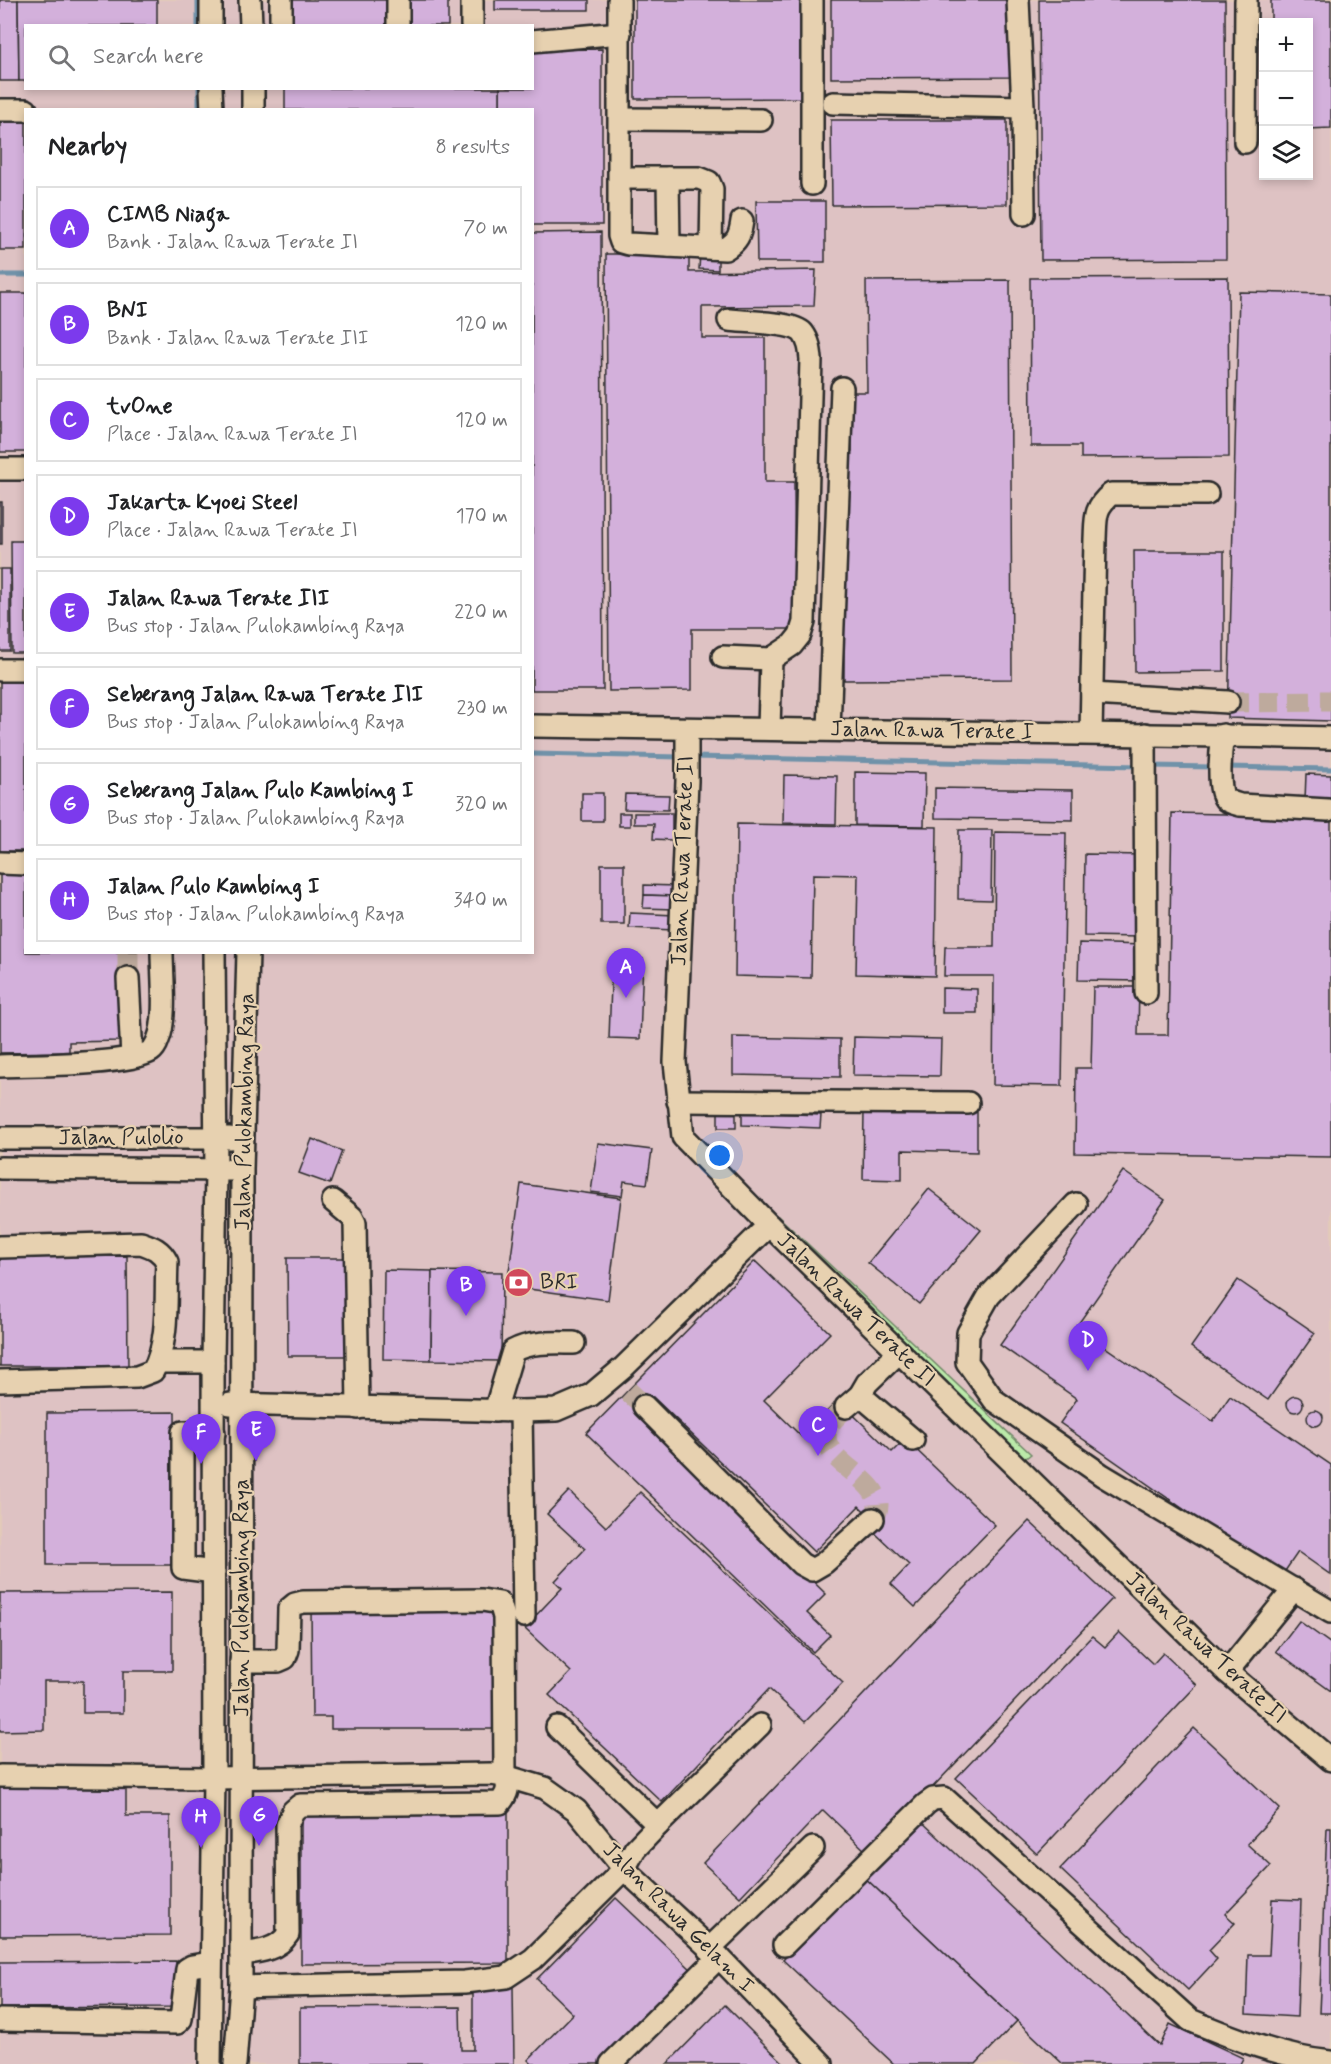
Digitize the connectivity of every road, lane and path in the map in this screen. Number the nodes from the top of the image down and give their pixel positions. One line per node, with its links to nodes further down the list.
1 (211, 0): 10 (street)
2 (250, 0): 11 (street)
3 (280, 0): 12 (street)
4 (398, 0): 13 (street)
5 (472, 0): 14 (street)
6 (620, 0): 15 (street)
7 (812, 0): 30 (street)
8 (1018, 0): 20 (street)
9 (1246, 0): 27 (street)
10 (211, 24)
11 (251, 24)
12 (281, 24)
13 (398, 24)
14 (472, 24)
15 (620, 33): 16 (street); 25 (street)
16 (534, 41)
17 (212, 90): 21 (street)
18 (253, 90): 22 (street)
19 (833, 103): 20 (street)
20 (1023, 107): 31 (street)
21 (212, 108)
22 (253, 108)
23 (0, 110): 24 (street)
24 (24, 110)
25 (620, 119): 26 (street); 28 (street)
26 (760, 120)
27 (1245, 142)
28 (620, 178): 29 (street); 33 (street)
29 (668, 178): 33 (street); 34 (street)
30 (812, 184)
31 (1024, 214)
32 (742, 221): 34 (street)
33 (669, 246): 34 (street)
34 (711, 248)
35 (729, 320): 41 (street)
36 (842, 388): 48 (street)
37 (0, 469): 38 (street)
38 (24, 469)
39 (1207, 494): 44 (street)
40 (723, 657): 41 (street)
41 (771, 659): 47 (street)
42 (0, 670): 43 (street)
43 (24, 670)
44 (1092, 694): 45 (street); 49 (street)
45 (1228, 702)
46 (534, 726): 52 (street, Jalan Rawa Terate I)
47 (768, 729): 48 (street, Jalan Rawa Terate I); 52 (street, Jalan Rawa Terate I)
48 (829, 729): 49 (street, Jalan Rawa Terate I)
49 (1091, 733): 50 (street, Jalan Rawa Terate I)
50 (1145, 734): 51 (street, Jalan Rawa Terate I); 61 (street)
51 (1223, 735): 53 (street, Jalan Rawa Terate I); 54 (street)
52 (687, 738): 64 (street, Jalan Rawa Terate II)
53 (1331, 738)
54 (1328, 810)
55 (0, 863): 56 (street)
56 (24, 864)
57 (162, 954): 62 (street)
58 (214, 954): 67 (street, Jalan Pulokambing Raya)
59 (248, 954): 68 (street, Jalan Pulokambing Raya)
60 (128, 978): 62 (street)
61 (1146, 993)
62 (132, 1057): 63 (street)
63 (0, 1066)
64 (678, 1101): 65 (street); 74 (street, Jalan Rawa Terate II)
65 (968, 1103)
66 (0, 1138): 67 (street, Jalan Pulolio)
67 (216, 1138): 68 (street, Jalan Pulolio); 70 (street, Jalan Pulokambing Raya)
68 (243, 1138): 71 (street, Jalan Pulokambing Raya)
69 (0, 1168): 70 (street, Jalan Pulolio)
70 (216, 1170): 71 (street, Jalan Pulolio); 79 (street, Jalan Pulokambing Raya)
71 (242, 1170): 82 (street, Jalan Pulokambing Raya)
72 (333, 1201): 84 (street)
73 (1076, 1204): 91 (street)
74 (769, 1225): 77 (street, Jalan Rawa Terate II); 86 (street)
75 (0, 1247): 78 (street)
76 (574, 1343): 85 (street)
77 (899, 1352): 88 (street); 95 (street, Jalan Rawa Terate II)
78 (158, 1362): 79 (street); 80 (street)
79 (213, 1362): 81 (street, Jalan Pulokambing Raya)
80 (0, 1382)
81 (214, 1404): 82 (street); 87 (street, Jalan Pulokambing Raya)
82 (242, 1404): 84 (street); 94 (street, Jalan Pulokambing Raya)
83 (644, 1406): 89 (street)
84 (358, 1408): 85 (street)
85 (495, 1411): 86 (street)
86 (521, 1411): 93 (street)
87 (214, 1433): 90 (street, Jalan Pulokambing Raya); 90 (street)
88 (913, 1440)
89 (873, 1520)
90 (214, 1572): 101 (street, Jalan Pulokambing Raya)
91 (1294, 1589): 92 (street); 95 (street)
92 (1331, 1612)
93 (524, 1616)
94 (241, 1661): 100 (street); 102 (street, Jalan Pulokambing Raya)
95 (1227, 1672): 98 (street, Jalan Rawa Terate II)
96 (760, 1725): 103 (street)
97 (557, 1727): 103 (street)
98 (1331, 1760)
99 (0, 1776): 101 (street, Jalan Rawa Gelam I)
100 (505, 1776): 102 (street, Jalan Rawa Gelam I); 105 (street, Jalan Rawa Gelam I); 108 (street)
101 (214, 1778): 102 (street, Jalan Rawa Gelam I); 109 (street, Jalan Pulokambing Raya)
102 (242, 1778): 108 (street, Jalan Pulokambing Raya)
103 (658, 1825): 105 (street)
104 (813, 1848): 107 (street)
105 (624, 1869): 107 (street, Jalan Rawa Gelam I); 110 (street)
106 (784, 1945): 112 (street)
107 (714, 1953): 116 (street); 117 (street, Jalan Rawa Gelam I)
108 (241, 1954): 110 (street, Jalan Pulokambing Raya)
109 (210, 1963): 111 (street); 114 (street, Jalan Pulokambing Raya)
110 (241, 1987): 115 (street, Jalan Pulokambing Raya)
111 (0, 2020)
112 (1279, 2058): 113 (street)
113 (1331, 2062)
114 (210, 2064)
115 (235, 2064)
116 (611, 2064)
117 (822, 2064)

